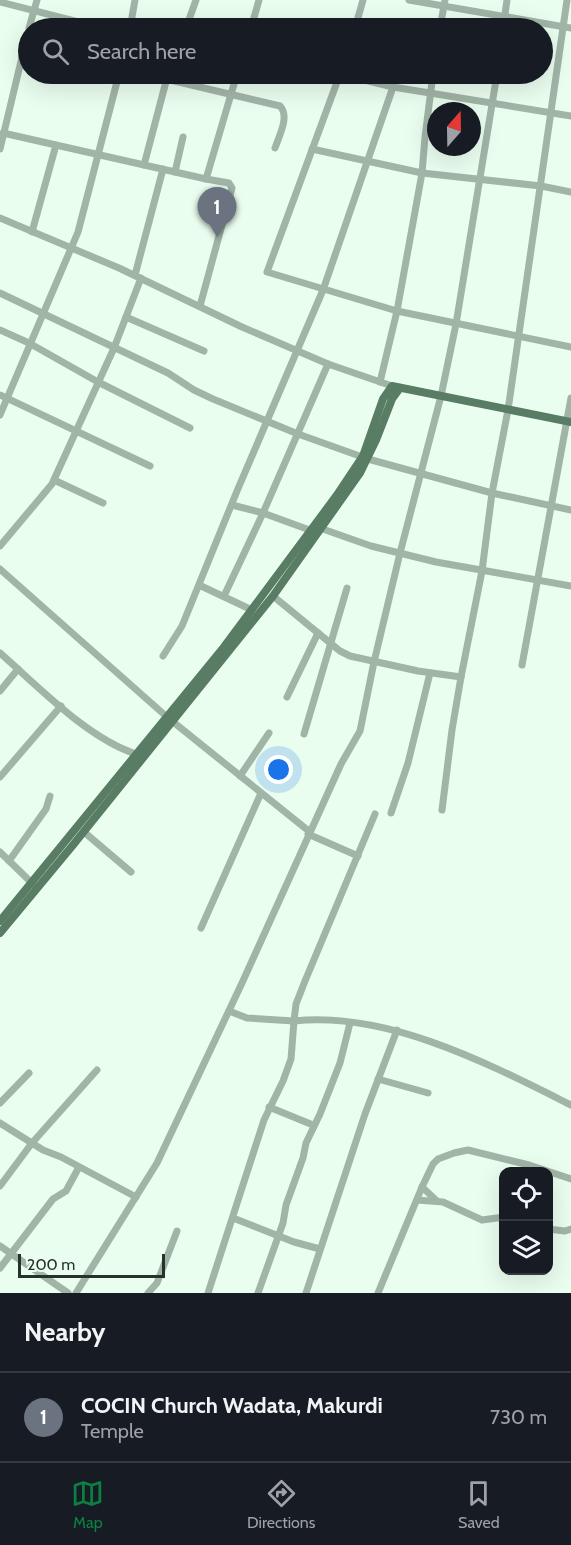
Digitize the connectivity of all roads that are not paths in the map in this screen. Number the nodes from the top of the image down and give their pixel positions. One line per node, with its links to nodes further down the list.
1 (37, 0): 11 (street)
2 (135, 0): 15 (street)
3 (196, 0): 16 (street)
4 (259, 0): 17 (street)
5 (363, 0): 18 (street)
6 (409, 0): 10 (street)
7 (507, 0): 12 (street)
8 (567, 0): 22 (street)
9 (0, 2): 11 (street)
10 (444, 3): 12 (street); 19 (street)
11 (34, 10): 13 (street); 14 (street)
12 (505, 17): 20 (street)
13 (32, 18)
14 (64, 18)
15 (132, 18)
16 (190, 18)
17 (254, 18)
18 (358, 18)
19 (442, 18)
20 (511, 18)
21 (553, 25): 22 (street)
22 (562, 27): 23 (street); 39 (street)
23 (571, 28)
24 (18, 75): 38 (street)
25 (116, 84): 47 (street)
26 (165, 84): 49 (street)
27 (195, 84): 34 (street)
28 (234, 84): 34 (street)
29 (336, 84): 46 (street)
30 (381, 84): 33 (street)
31 (432, 84): 35 (street)
32 (496, 84): 36 (street)
33 (393, 87): 35 (street); 48 (street)
34 (230, 94): 45 (street); 53 (street)
35 (430, 94): 36 (street); 52 (street)
36 (493, 102): 39 (street); 54 (street)
37 (0, 108): 38 (street)
38 (8, 110): 41 (street)
39 (551, 112): 40 (street); 55 (street)
40 (571, 116)
41 (3, 133): 43 (street); 44 (street)
42 (183, 137): 51 (street)
43 (56, 145): 47 (street); 58 (street)
44 (0, 148)
45 (275, 148)
46 (312, 149): 48 (street); 61 (street)
47 (98, 155): 49 (street); 59 (street)
48 (369, 161): 52 (street); 61 (street)
49 (144, 165): 50 (street)
50 (163, 169): 51 (street); 60 (street)
51 (175, 172): 53 (street)
52 (422, 173): 54 (street); 64 (street)
53 (206, 179): 63 (street)
54 (480, 179): 55 (street); 67 (street)
55 (541, 186): 56 (street); 69 (street)
56 (571, 192)
57 (0, 218): 58 (street)
58 (32, 232): 59 (street)
59 (72, 249): 60 (street); 65 (street)
60 (138, 277): 63 (street); 66 (street)
61 (323, 290): 64 (street); 73 (street)
62 (0, 294): 65 (street)
63 (200, 306): 73 (street)
64 (397, 311): 67 (street); 77 (street)
65 (43, 313): 70 (street); 72 (street)
66 (126, 317): 72 (street); 74 (street)
67 (456, 324): 69 (street); 79 (street)
68 (0, 330): 70 (street)
69 (518, 337): 71 (street); 82 (street)
70 (29, 343): 76 (street); 80 (street)
71 (571, 347)
72 (114, 348): 76 (street); 84 (street)
73 (297, 350): 75 (street); 84 (street)
74 (204, 351)
75 (328, 364): 77 (street); 88 (street)
76 (98, 382): 86 (street); 87 (street)
77 (380, 382): 78 (street)
78 (396, 387): 79 (main road); 89 (main road)
79 (441, 396): 82 (main road); 91 (street)
80 (4, 397): 83 (street); 87 (street)
81 (571, 398): 85 (street)
82 (507, 410): 85 (main road); 93 (street)
83 (0, 415)
84 (267, 422): 88 (street); 95 (street)
85 (569, 422): 96 (street)
86 (190, 428)
87 (76, 431): 90 (street); 92 (street)
88 (298, 434): 89 (street); 98 (street)
89 (365, 458): 91 (street); 99 (main road)
90 (150, 466)
91 (421, 473): 93 (street); 101 (street)
92 (54, 480): 94 (street); 100 (street)
93 (492, 493): 96 (street); 103 (street)
94 (103, 503)
95 (232, 505): 98 (street); 105 (street)
96 (553, 505): 97 (street); 104 (street)
97 (571, 510)
98 (263, 513): 99 (street); 108 (street)
99 (316, 529): 101 (street); 109 (main road); 110 (main road)
100 (0, 546)
101 (400, 553): 103 (street); 115 (street)
102 (0, 569): 123 (street)
103 (482, 571): 104 (street); 119 (street)
104 (538, 580): 106 (street); 116 (street)
105 (200, 585): 108 (street); 114 (street)
106 (571, 586)
107 (347, 588): 112 (street)
108 (224, 596): 110 (street)
109 (273, 596): 111 (street); 123 (main road)
110 (252, 610): 123 (main road)
111 (318, 633): 112 (street); 121 (street)
112 (331, 643): 115 (street); 125 (street)
113 (0, 653): 117 (street)
114 (163, 656)
115 (374, 662): 118 (street); 135 (street)
116 (522, 665)
117 (18, 669): 120 (street); 122 (street)
118 (430, 673): 119 (street); 132 (street)
119 (461, 677): 131 (street)
120 (0, 691)
121 (287, 697)
122 (61, 706): 126 (street); 128 (street)
123 (170, 719): 126 (main road); 127 (street); 134 (main road)
124 (269, 733): 127 (street)
125 (304, 734)
126 (136, 754): 140 (main road)
127 (240, 776): 129 (street)
128 (0, 777)
129 (261, 793): 135 (street); 142 (street)
130 (50, 796): 138 (street)
131 (442, 810)
132 (391, 813)
133 (375, 814): 137 (street)
134 (84, 832): 139 (street); 140 (main road)
135 (309, 833): 137 (street); 144 (street)
136 (0, 852): 138 (street)
137 (358, 856): 145 (street)
138 (9, 861): 140 (street)
139 (131, 872)
140 (35, 886): 141 (main road); 143 (main road)
141 (0, 921)
142 (201, 928)
143 (0, 933)
144 (229, 1011): 145 (street); 162 (street)
145 (294, 1021): 146 (street); 154 (street)
146 (350, 1023): 147 (street); 156 (street)
147 (397, 1030): 150 (street); 153 (street)
148 (97, 1071): 157 (street)
149 (29, 1073): 152 (street)
150 (378, 1079): 151 (street); 172 (street)
151 (428, 1093)
152 (0, 1103)
153 (571, 1105)
154 (269, 1107): 156 (street); 165 (street)
155 (0, 1123): 157 (street)
156 (313, 1125): 170 (street)
157 (32, 1143): 158 (street); 160 (street)
158 (79, 1167): 162 (street); 173 (street)
159 (571, 1179): 161 (street)
160 (0, 1186)
161 (422, 1187): 163 (street); 164 (street)
162 (136, 1197): 176 (street)
163 (417, 1200): 164 (street); 181 (street)
164 (437, 1201): 166 (street)
165 (233, 1218): 170 (street); 178 (street)
166 (499, 1218)
167 (571, 1229): 168 (street)
168 (553, 1230)
169 (177, 1231): 177 (street)
170 (279, 1236): 172 (street); 179 (street)
171 (0, 1245): 173 (street)
172 (320, 1249): 180 (street)
173 (10, 1254): 174 (street); 175 (street)
174 (0, 1268)
175 (69, 1293)
176 (76, 1293)
177 (148, 1293)
178 (208, 1293)
179 (258, 1293)
180 (306, 1293)
181 (378, 1293)

